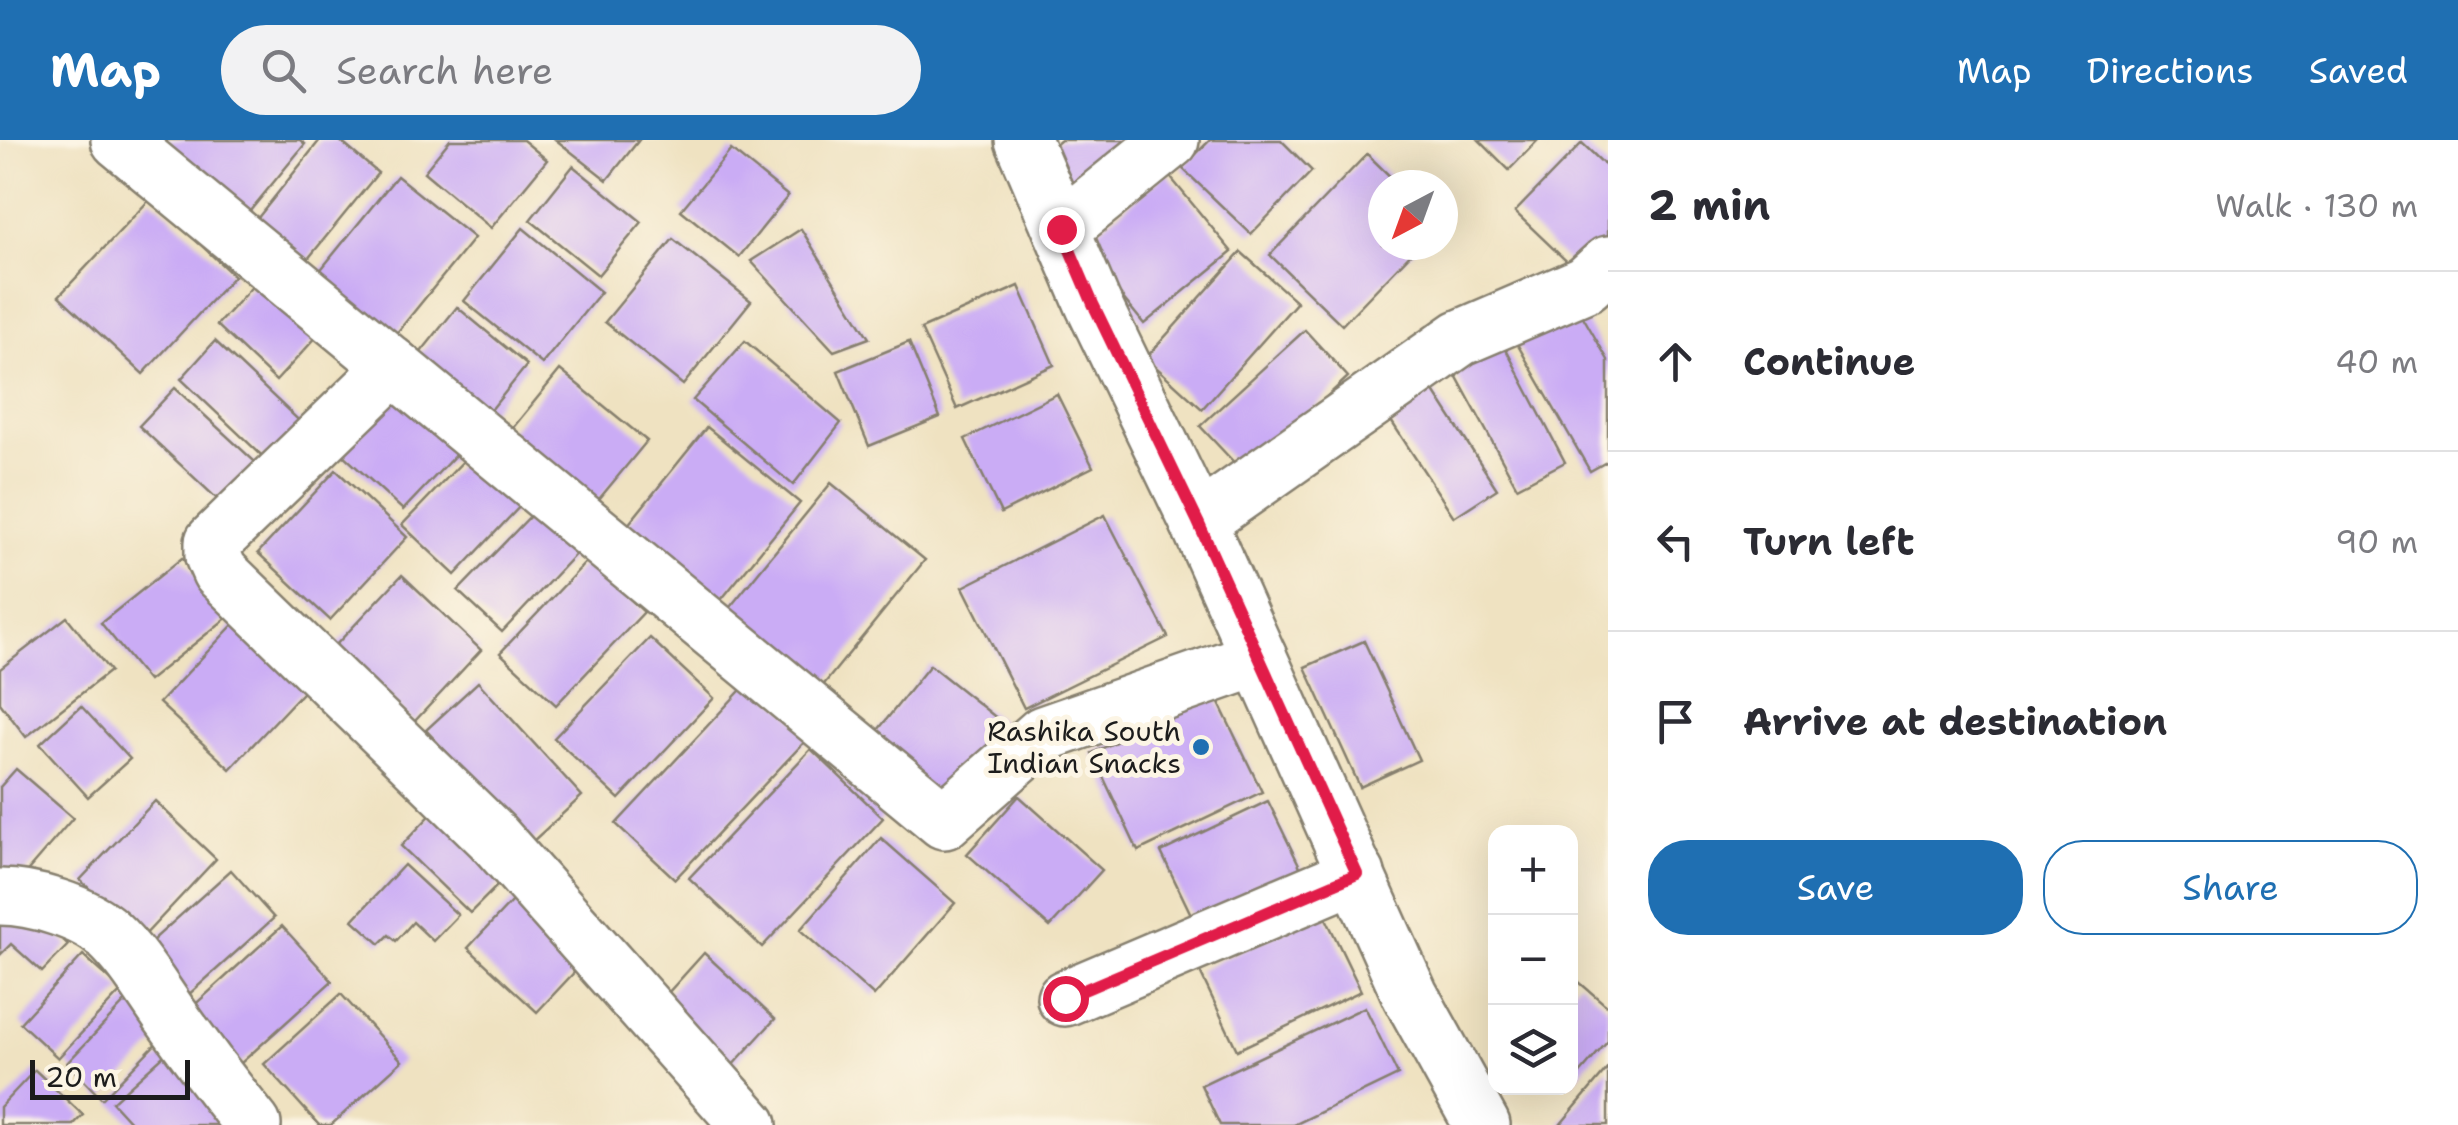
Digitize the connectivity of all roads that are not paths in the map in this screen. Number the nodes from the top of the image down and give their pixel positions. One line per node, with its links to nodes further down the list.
1 (119, 140): 6 (street)
2 (1022, 140): 4 (street)
3 (1172, 140): 4 (street)
4 (1061, 229): 7 (street)
5 (1608, 264): 7 (street)
6 (394, 367): 8 (street); 13 (street)
7 (1198, 522): 8 (street)
8 (1259, 658): 9 (street)
9 (1357, 874): 11 (street); 14 (street)
10 (0, 897): 12 (street)
11 (1065, 998)
12 (253, 1125)
13 (749, 1125)
14 (1482, 1125)

